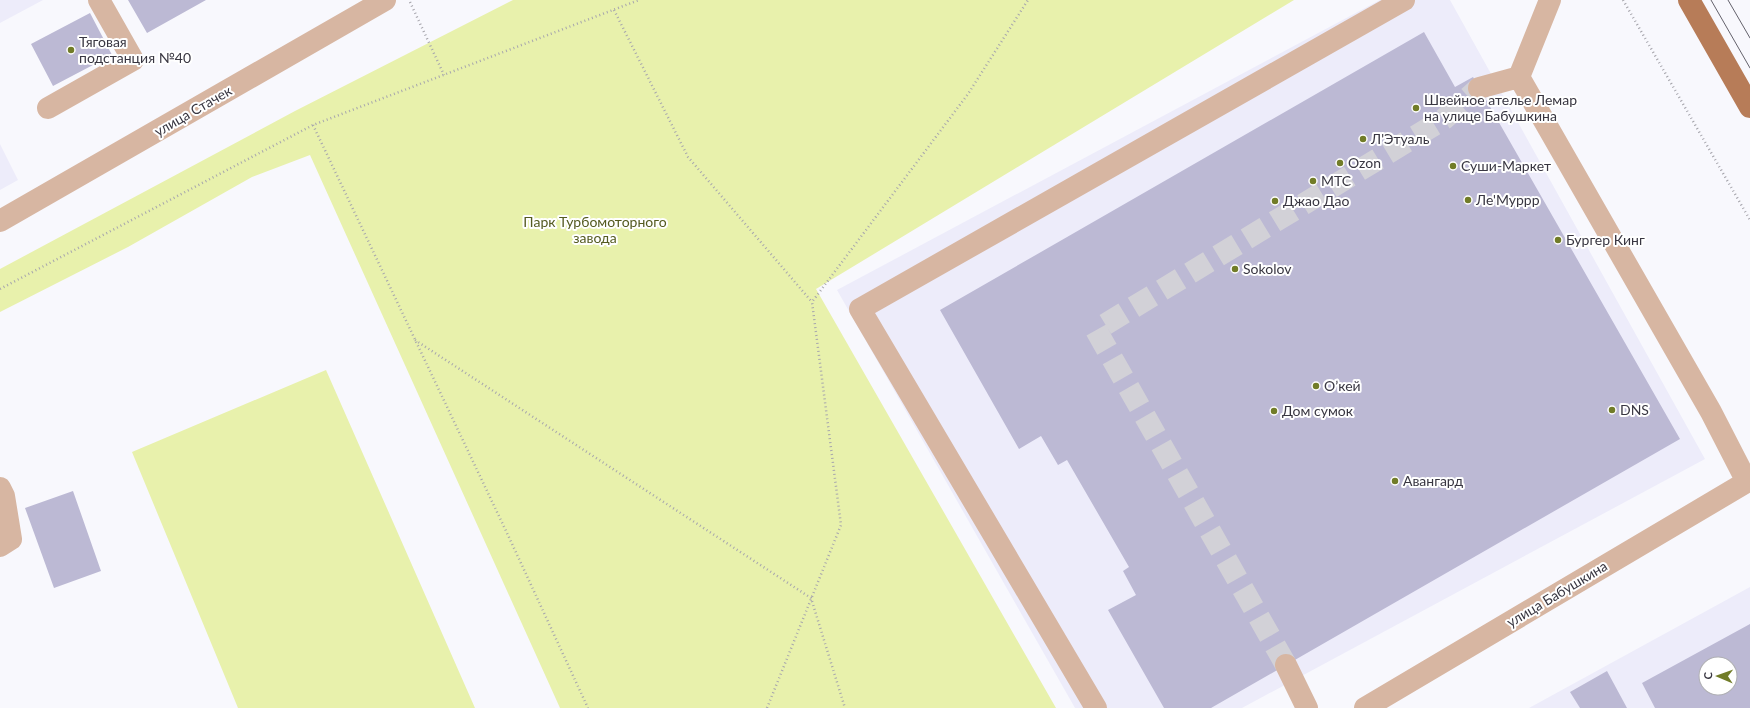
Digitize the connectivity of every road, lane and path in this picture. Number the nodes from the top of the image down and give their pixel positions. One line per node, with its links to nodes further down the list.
1 (99, 0): 15 (street)
2 (385, 0): 9 (street, улица Стачек)
3 (408, 0): 11 (path)
4 (639, 0): 10 (path)
5 (1404, 0): 28 (street)
6 (1550, 0): 12 (street)
7 (1623, 0): 17 (path)
8 (1689, 0): 14 (main road)
9 (359, 6): 18 (street, улица Стачек)
10 (614, 10): 11 (path); 20 (path)
11 (444, 75): 16 (path)
12 (1519, 77): 13 (street); 22 (street)
13 (1479, 88)
14 (1750, 107)
15 (48, 108)
16 (313, 125): 19 (path); 21 (path)
17 (1750, 220)
18 (0, 221)
19 (0, 289)
20 (812, 302)
21 (415, 339): 26 (path); 27 (path)
22 (1749, 481): 30 (street, улица Бабушкина)
23 (0, 488): 24 (street)
24 (0, 546)
25 (1286, 665): 29 (street)
26 (588, 708)
27 (845, 708)
28 (1096, 708)
29 (1307, 708)
30 (1365, 708)

